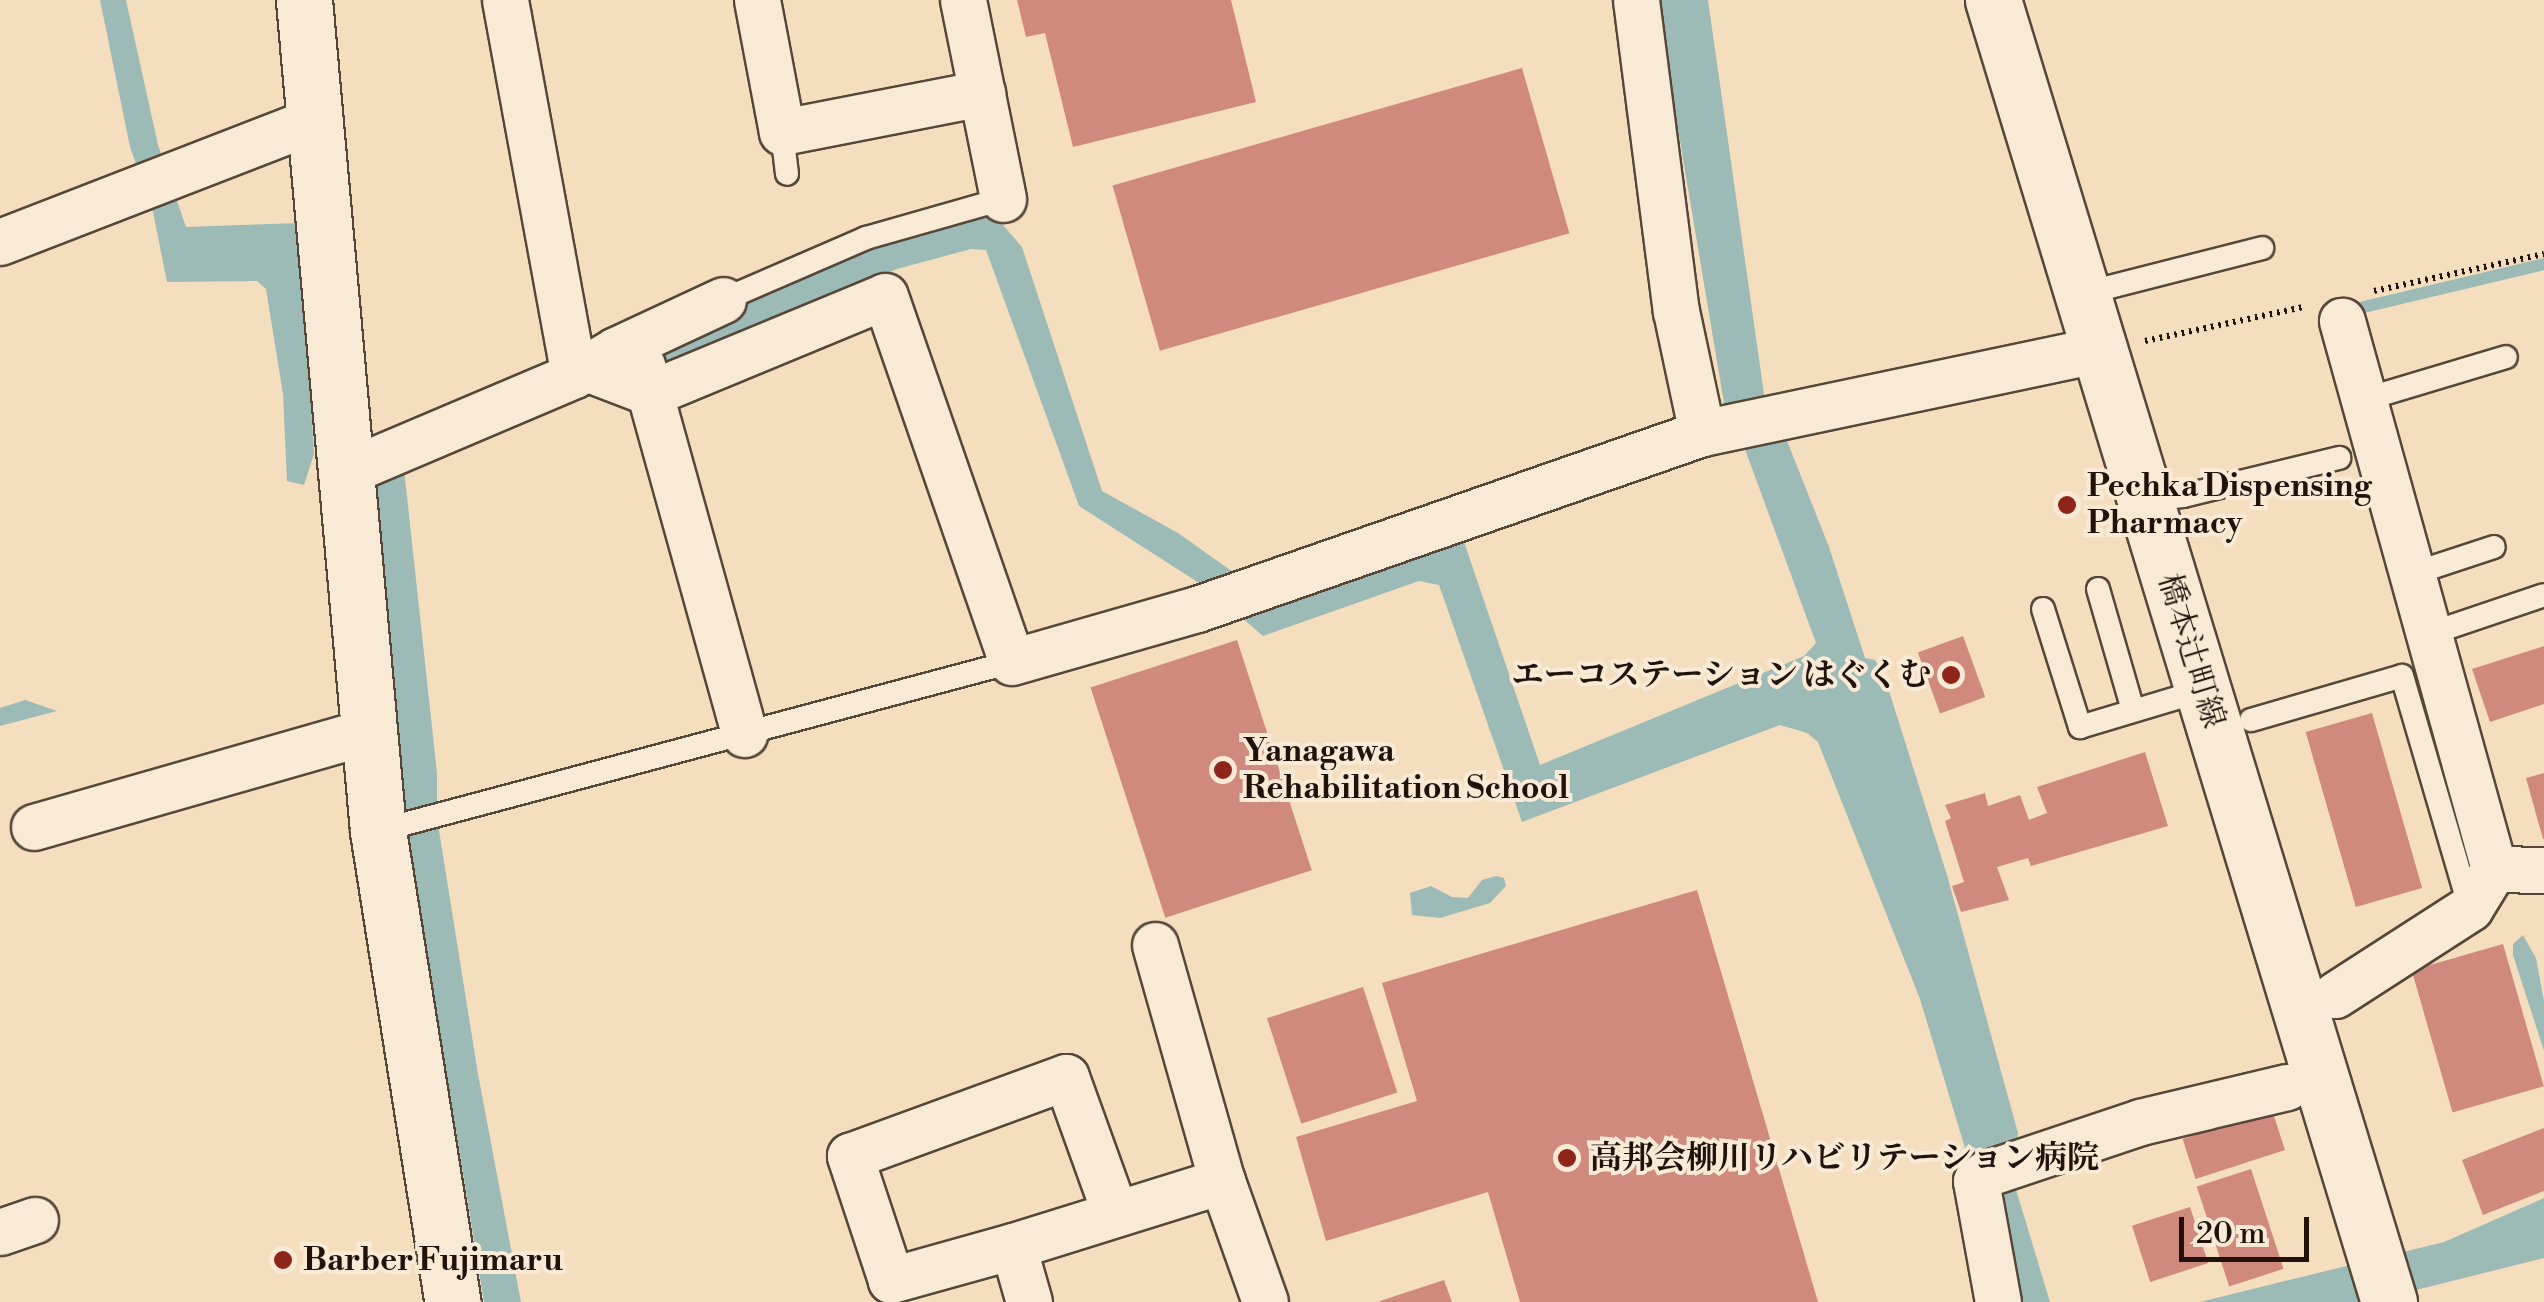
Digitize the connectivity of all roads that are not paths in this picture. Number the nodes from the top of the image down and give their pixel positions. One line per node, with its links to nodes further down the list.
1 (304, 0): 8 (street)
2 (505, 0): 18 (street)
3 (757, 0): 7 (street)
4 (963, 0): 7 (street)
5 (1636, 0): 21 (street)
6 (1994, 0): 12 (street, 橋本辻町線)
7 (982, 94): 9 (street)
8 (314, 120): 10 (street); 23 (street)
9 (1003, 199): 13 (lane)
10 (0, 242)
11 (2262, 248): 12 (lane)
12 (2082, 294): 16 (street, 橋本辻町線)
13 (724, 300): 15 (street)
14 (2342, 321): 20 (street)
15 (635, 341): 18 (street); 19 (street)
16 (2099, 349): 21 (street); 24 (street, 橋本辻町線)
17 (2506, 357): 20 (lane)
18 (580, 372): 19 (street); 23 (street)
19 (650, 394): 31 (street); 36 (street)
20 (2363, 400): 26 (street)
21 (1714, 431): 31 (street)
22 (2339, 458): 24 (lane)
23 (346, 472): 35 (street)
24 (2145, 500): 32 (street, 橋本辻町線)
25 (2494, 547): 26 (lane)
26 (2412, 574): 30 (street)
27 (2098, 589): 33 (lane)
28 (2544, 596): 30 (lane)
29 (2043, 610): 33 (lane)
30 (2429, 634): 39 (street)
31 (1012, 662): 36 (lane)
32 (2203, 690): 33 (lane); 48 (street, 橋本辻町線)
33 (2133, 710)
34 (2251, 720): 41 (lane)
35 (369, 730): 37 (street); 38 (street)
36 (744, 734): 38 (lane)
37 (34, 827)
38 (378, 831): 49 (street)
39 (2494, 870): 40 (street); 41 (street)
40 (2544, 870)
41 (2470, 908): 43 (street)
42 (1155, 946): 45 (street)
43 (2334, 996)
44 (2287, 1087): 52 (street)
45 (1222, 1181): 46 (street); 51 (street)
46 (1115, 1213): 47 (street); 47 (street)
47 (1013, 1246): 50 (street)
48 (2381, 1278)
49 (453, 1302)
50 (1029, 1302)
51 (1265, 1302)
52 (1998, 1302)

